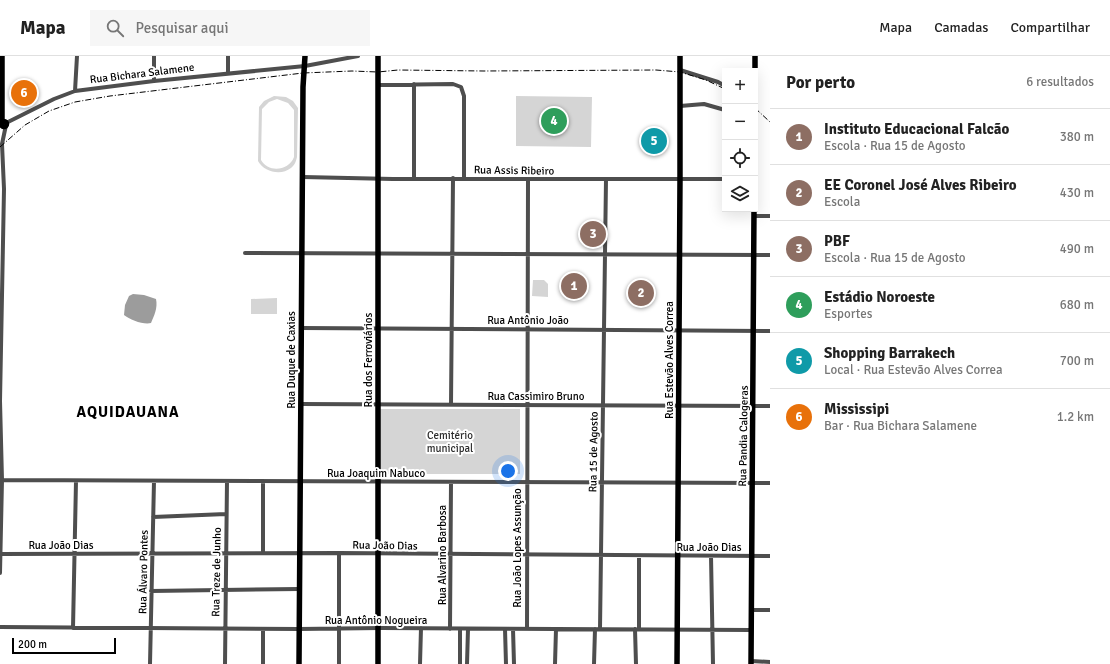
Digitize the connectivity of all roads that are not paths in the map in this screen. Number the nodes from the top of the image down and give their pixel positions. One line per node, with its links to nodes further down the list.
1 (2, 56): 19 (main road)
2 (77, 56): 18 (street)
3 (154, 56): 14 (street)
4 (228, 56): 13 (street)
5 (305, 56): 10 (main road, Rua Duque de Caxias)
6 (358, 56): 10 (street, Rua Bichara Salamene)
7 (378, 56): 17 (main road, Rua dos Ferroviários)
8 (680, 56): 12 (main road, Rua Estevão Alves Correa)
9 (755, 56): 11 (main road)
10 (305, 66): 13 (street, Rua Bichara Salamene); 23 (main road, Rua Duque de Caxias)
11 (755, 68)
12 (680, 70): 16 (street); 20 (main road, Rua Estevão Alves Correa)
13 (228, 74): 14 (street, Rua Bichara Salamene)
14 (154, 81): 18 (street, Rua Bichara Salamene)
15 (414, 84): 17 (street); 26 (street); 27 (street)
16 (722, 84)
17 (378, 85): 24 (main road, Rua dos Ferroviários)
18 (75, 91): 22 (street, Rua Bichara Salamene)
19 (1, 98): 22 (main road)
20 (680, 106): 21 (street); 29 (main road, Rua Estevão Alves Correa)
21 (722, 109)
22 (3, 125): 44 (street)
23 (302, 177): 24 (street, Rua Assis Ribeiro); 35 (main road, Rua Duque de Caxias)
24 (378, 178): 27 (street, Rua Assis Ribeiro); 37 (main road, Rua dos Ferroviários)
25 (453, 178): 26 (street, Rua Assis Ribeiro); 27 (street, Rua Assis Ribeiro); 38 (street)
26 (464, 178): 31 (street, Rua Assis Ribeiro)
27 (414, 179)
28 (606, 179): 29 (street, Rua Assis Ribeiro); 31 (street, Rua Assis Ribeiro); 40 (street, Rua 15 de Agosto)
29 (680, 179): 30 (street, Rua Assis Ribeiro); 41 (main road, Rua Estevão Alves Correa)
30 (722, 179)
31 (528, 180): 39 (street, Rua João Lopes Assunção)
32 (754, 212): 33 (main road, Rua Pandia Calogeras)
33 (754, 216): 34 (street); 42 (main road, Rua Pandia Calogeras)
34 (770, 216)
35 (302, 252): 36 (street); 37 (street); 45 (main road, Rua Duque de Caxias)
36 (245, 253)
37 (378, 253): 38 (street); 46 (main road, Rua dos Ferroviários)
38 (452, 254): 39 (street); 47 (street)
39 (527, 254): 40 (street); 48 (street, Rua João Lopes Assunção)
40 (606, 254): 41 (street); 49 (street, Rua 15 de Agosto)
41 (680, 255): 42 (street); 51 (main road, Rua Estevão Alves Correa)
42 (755, 255): 43 (street); 50 (main road, Rua Pandia Calogeras)
43 (770, 255)
44 (1, 327): 53 (street)
45 (301, 328): 46 (street, Rua Antônio João); 55 (main road, Rua Duque de Caxias)
46 (378, 328): 47 (street, Rua Antônio João); 56 (main road, Rua dos Ferroviários)
47 (452, 329): 48 (street, Rua Antônio João); 57 (street)
48 (527, 329): 49 (street, Rua Antônio João); 58 (street, Rua João Lopes Assunção)
49 (604, 330): 51 (street, Rua Antônio João); 59 (street, Rua 15 de Agosto)
50 (754, 330): 51 (street, Rua Antônio João); 52 (street, Rua Antônio João); 61 (main road, Rua Pandia Calogeras)
51 (679, 331): 60 (main road, Rua Estevão Alves Correa)
52 (770, 331)
53 (1, 366): 54 (street)
54 (0, 401): 63 (street)
55 (301, 404): 56 (street, Rua Cassimiro Bruno); 68 (main road, Rua Duque de Caxias)
56 (378, 404): 57 (street, Rua Cassimiro Bruno); 69 (main road, Rua dos Ferroviários)
57 (451, 405): 58 (street, Rua Cassimiro Bruno)
58 (526, 405): 59 (street, Rua Cassimiro Bruno); 71 (street, Rua João Lopes Assunção)
59 (603, 405): 60 (street, Rua Cassimiro Bruno); 72 (street, Rua 15 de Agosto)
60 (679, 406): 61 (street, Rua Cassimiro Bruno); 73 (main road, Rua Estevão Alves Correa)
61 (753, 406): 62 (street, Rua Cassimiro Bruno); 74 (main road, Rua Pandia Calogeras)
62 (770, 406)
63 (1, 480): 64 (street, Rua Joaquim Nabuco); 83 (street)
64 (76, 481): 65 (street, Rua Joaquim Nabuco); 84 (street)
65 (154, 481): 66 (street, Rua Joaquim Nabuco); 77 (street, Rua Álvaro Pontes)
66 (227, 481): 67 (street, Rua Joaquim Nabuco); 76 (street, Rua Treze de Junho)
67 (264, 481): 68 (street, Rua Joaquim Nabuco); 80 (street)
68 (300, 481): 69 (street, Rua Joaquim Nabuco); 81 (main road, Rua Duque de Caxias)
69 (378, 482): 70 (street, Rua Joaquim Nabuco); 85 (main road, Rua dos Ferroviários)
70 (451, 482): 71 (street, Rua Joaquim Nabuco); 86 (street, Rua Alvarino Barbosa)
71 (526, 482): 72 (street, Rua Joaquim Nabuco); 87 (street, Rua João Lopes Assunção)
72 (602, 482): 73 (street, Rua Joaquim Nabuco); 88 (street, Rua 15 de Agosto)
73 (678, 482): 74 (street, Rua Joaquim Nabuco); 93 (main road, Rua Estevão Alves Correa)
74 (753, 483): 75 (street, Rua Joaquim Nabuco); 91 (main road, Rua Pandia Calogeras)
75 (770, 483)
76 (226, 514): 77 (street); 79 (street, Rua Treze de Junho)
77 (153, 517): 78 (street, Rua Álvaro Pontes)
78 (152, 553): 79 (street, Rua João Dias); 84 (street, Rua João Dias); 97 (street, Rua Álvaro Pontes)
79 (226, 553): 80 (street, Rua João Dias); 95 (street, Rua Treze de Junho)
80 (263, 553): 81 (street, Rua João Dias)
81 (300, 553): 82 (street, Rua João Dias); 96 (main road, Rua Duque de Caxias)
82 (339, 553): 85 (street, Rua João Dias); 108 (street)
83 (0, 554): 84 (street, Rua João Dias); 94 (street)
84 (74, 554): 101 (street)
85 (378, 554): 86 (street, Rua João Dias); 104 (main road, Rua dos Ferroviários)
86 (452, 554): 87 (street, Rua João Dias); 106 (street, Rua Alvarino Barbosa)
87 (526, 555): 88 (street, Rua João Dias); 113 (street, Rua João Lopes Assunção)
88 (601, 556): 89 (street, Rua João Dias); 116 (street, Rua 15 de Agosto)
89 (639, 556): 93 (street, Rua João Dias); 117 (street)
90 (711, 556): 91 (street, Rua João Dias); 93 (street, Rua João Dias); 120 (street)
91 (752, 556): 92 (street, Rua João Dias); 98 (main road, Rua Pandia Calogeras)
92 (770, 556)
93 (678, 557): 119 (main road, Rua Estevão Alves Correa)
94 (0, 573)
95 (225, 589): 96 (street); 97 (street); 103 (street, Rua Treze de Junho)
96 (300, 589): 118 (main road, Rua Duque de Caxias)
97 (152, 591): 102 (street, Rua Álvaro Pontes)
98 (752, 610): 99 (street); 121 (main road, Rua Pandia Calogeras)
99 (770, 610)
100 (0, 627): 101 (street, Rua Antônio Nogueira)
101 (73, 628): 102 (street, Rua Antônio Nogueira)
102 (150, 628): 103 (street, Rua Antônio Nogueira); 124 (street, Rua Álvaro Pontes)
103 (225, 628): 107 (street, Rua Antônio Nogueira); 125 (street, Rua Treze de Junho)
104 (378, 628): 105 (street, Rua Antônio Nogueira); 108 (street, Rua Antônio Nogueira); 129 (main road, Rua dos Ferroviários)
105 (421, 628): 106 (street, Rua Antônio Nogueira); 130 (street)
106 (450, 628): 109 (street, Rua Antônio Nogueira)
107 (263, 629): 118 (street, Rua Antônio Nogueira); 126 (street)
108 (339, 629): 118 (street, Rua Antônio Nogueira); 128 (street)
109 (460, 629): 110 (street, Rua Antônio Nogueira); 131 (street)
110 (468, 629): 111 (street, Rua Antônio Nogueira); 132 (street)
111 (505, 629): 112 (street, Rua Antônio Nogueira); 133 (street)
112 (513, 629): 113 (street, Rua Antônio Nogueira); 134 (street)
113 (527, 629): 114 (street, Rua Antônio Nogueira)
114 (556, 629): 115 (street, Rua Antônio Nogueira); 135 (street)
115 (594, 629): 116 (street, Rua Antônio Nogueira); 136 (street)
116 (600, 629): 117 (street, Rua Antônio Nogueira)
117 (637, 629): 119 (street, Rua Antônio Nogueira); 137 (street)
118 (299, 630): 127 (main road, Rua Duque de Caxias)
119 (677, 630): 120 (street, Rua Antônio Nogueira); 138 (main road, Rua Estevão Alves Correa)
120 (713, 630): 121 (street, Rua Antônio Nogueira); 139 (street)
121 (751, 630): 123 (main road, Rua Pandia Calogeras)
122 (770, 662): 123 (street)
123 (751, 663)
124 (150, 664)
125 (225, 664)
126 (263, 664)
127 (299, 664)
128 (339, 664)
129 (378, 664)
130 (420, 664)
131 (460, 664)
132 (467, 664)
133 (506, 664)
134 (514, 664)
135 (555, 664)
136 (594, 664)
137 (636, 664)
138 (677, 664)
139 (713, 664)

